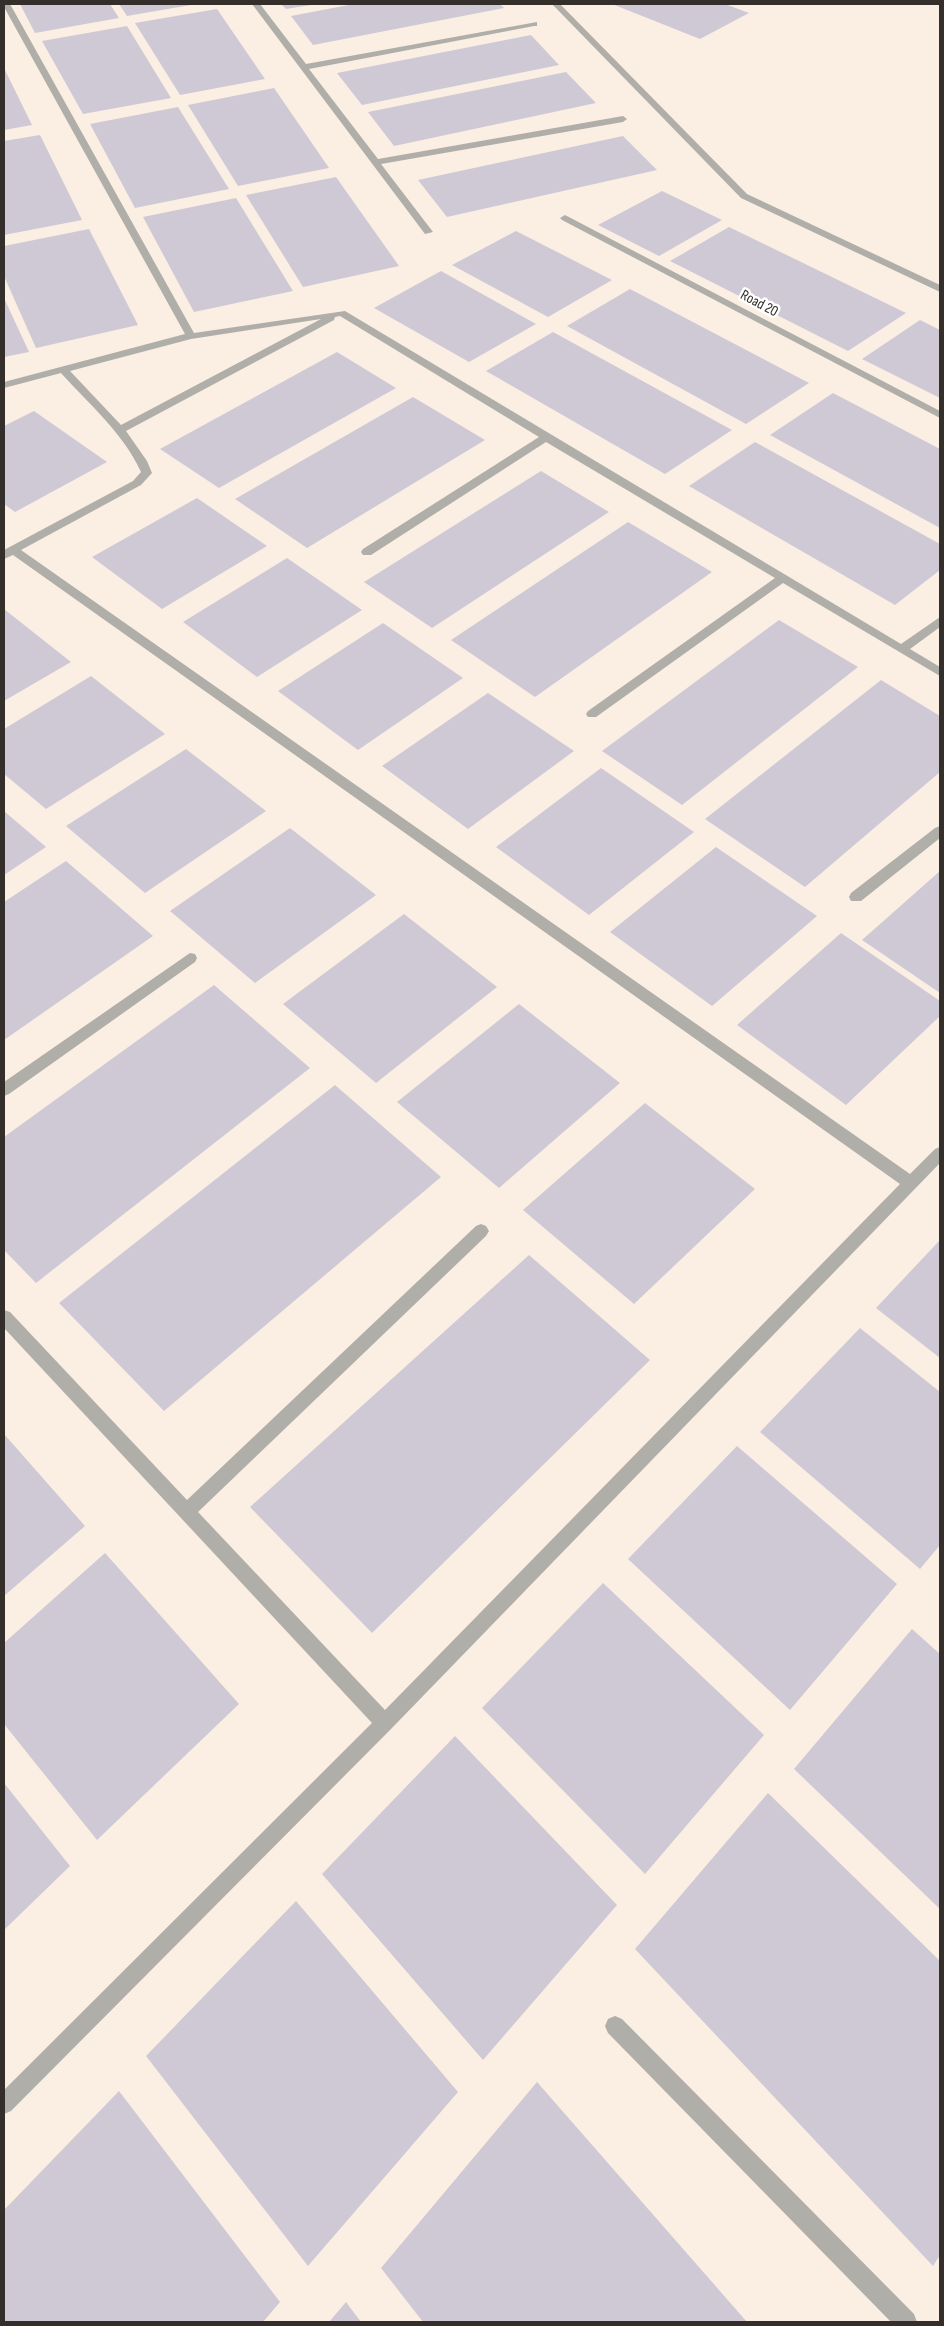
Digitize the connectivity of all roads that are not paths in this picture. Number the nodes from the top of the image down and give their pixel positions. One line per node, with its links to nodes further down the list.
1 (6, 4): 12 (street)
2 (256, 4): 5 (street)
3 (556, 4): 10 (street)
4 (534, 24): 5 (street)
5 (304, 67): 7 (street)
6 (623, 119): 7 (street)
7 (377, 162): 9 (street)
8 (565, 218): 15 (street, Road 20)
9 (428, 232)
10 (940, 289)
11 (342, 313): 12 (street); 16 (street); 17 (street)
12 (191, 336): 13 (street)
13 (64, 370): 14 (street); 16 (street)
14 (4, 385)
15 (940, 415)
16 (118, 431): 18 (street)
17 (546, 437): 19 (street); 20 (street)
18 (9, 552): 30 (street)
19 (367, 552)
20 (783, 578): 22 (street); 24 (street)
21 (940, 622): 22 (street)
22 (902, 649): 23 (street)
23 (940, 672)
24 (592, 714)
25 (940, 831): 26 (street)
26 (856, 897)
27 (190, 958): 28 (street)
28 (4, 1090)
29 (940, 1153): 30 (street)
30 (911, 1183): 34 (street)
31 (480, 1231): 33 (street)
32 (4, 1317): 33 (street)
33 (186, 1512): 34 (street)
34 (384, 1722): 36 (street)
35 (615, 2026): 37 (street)
36 (4, 2104)
37 (906, 2322)

